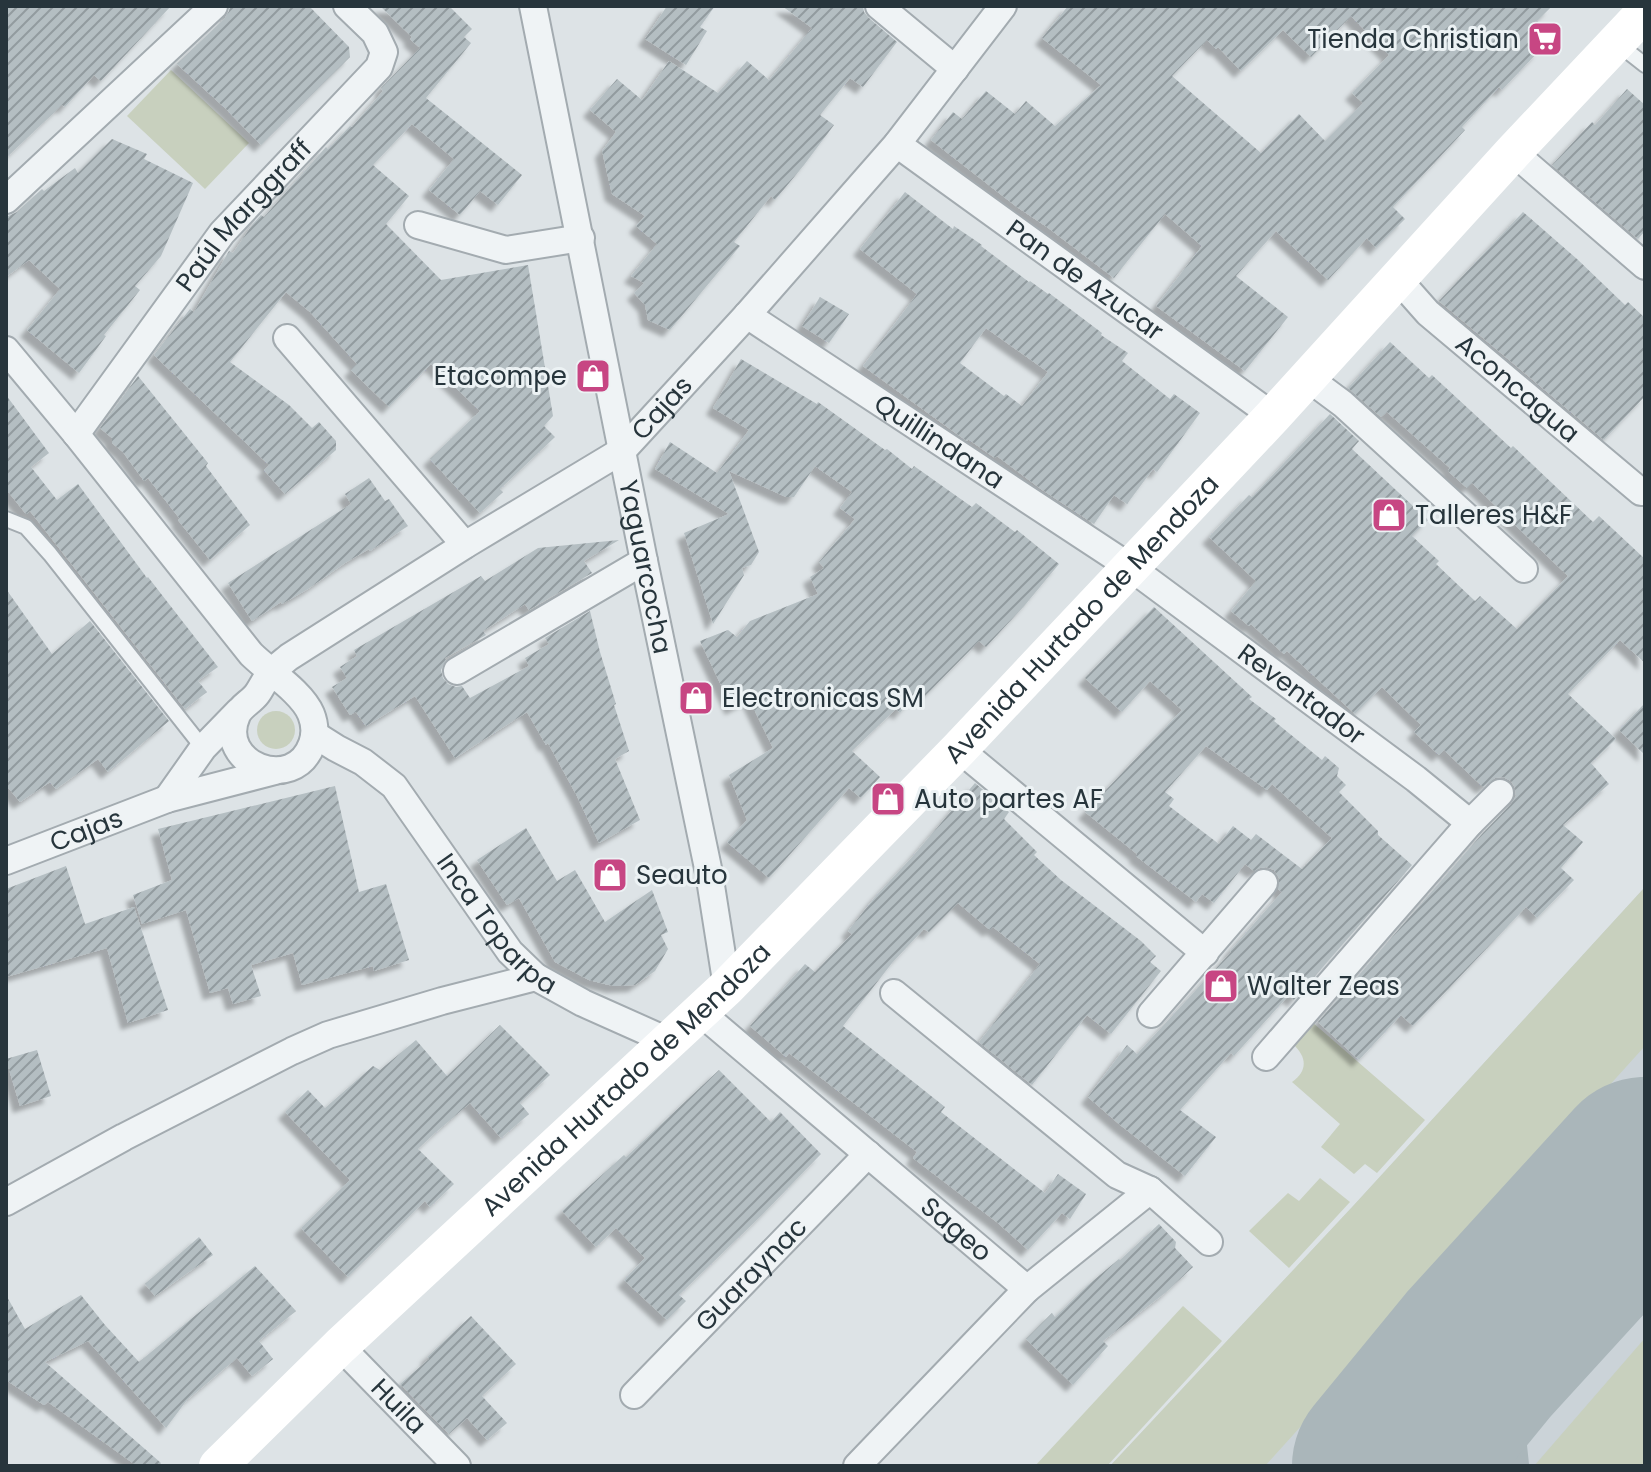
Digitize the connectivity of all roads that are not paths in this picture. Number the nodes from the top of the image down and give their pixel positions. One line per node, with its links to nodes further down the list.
1 (214, 6): 11 (street)
2 (347, 6): 21 (street, Paúl Marggraff)
3 (533, 6): 13 (street, Yaguarcocha)
4 (879, 6): 8 (street)
5 (1003, 6): 8 (street, Cajas)
6 (1645, 12): 7 (main road, Avenida Hurtado de Mendoza)
7 (1631, 54): 10 (main road, Avenida Hurtado de Mendoza)
8 (955, 69): 9 (street, Cajas)
9 (897, 144): 16 (street, Cajas); 20 (street, Pan de Azucar)
10 (1513, 152): 14 (street); 15 (main road, Avenida Hurtado de Mendoza)
11 (6, 200)
12 (418, 225): 13 (street)
13 (581, 238): 22 (street, Yaguarcocha)
14 (1645, 266)
15 (1397, 278): 19 (main road, Avenida Hurtado de Mendoza); 23 (street, Aconcagua)
16 (747, 315): 22 (street, Cajas); 27 (street, Quillindana)
17 (287, 338): 25 (street)
18 (6, 350): 21 (street)
19 (1308, 378): 20 (main road, Avenida Hurtado de Mendoza); 28 (street)
20 (1273, 416): 27 (main road, Avenida Hurtado de Mendoza)
21 (76, 434): 30 (street)
22 (623, 450): 25 (street, Cajas); 26 (street, Yaguarcocha)
23 (1645, 492)
24 (6, 519): 33 (lane)
25 (465, 545): 30 (street, Cajas)
26 (644, 561): 29 (street); 44 (street, Yaguarcocha)
27 (1130, 567): 34 (main road, Avenida Hurtado de Mendoza); 38 (street, Reventador)
28 (1524, 569)
29 (457, 671)
30 (271, 673): 31 (street, Cajas); 32 (street)
31 (238, 712): 33 (street, Cajas); 35 (street)
32 (314, 737): 35 (street, Cajas); 42 (street, Inca Toparpa)
33 (203, 748): 37 (street, Cajas)
34 (959, 749): 41 (street); 44 (main road, Avenida Hurtado de Mendoza)
35 (277, 771): 37 (street, Cajas)
36 (1500, 793): 38 (street)
37 (167, 799): 39 (street, Cajas)
38 (1470, 823): 47 (street)
39 (6, 861)
40 (1264, 883): 41 (street)
41 (1205, 953): 45 (street)
42 (536, 977): 46 (street, Inca Toparpa); 50 (street)
43 (894, 993): 49 (street)
44 (714, 1000): 46 (main road, Avenida Hurtado de Mendoza); 48 (street, Sageo)
45 (1151, 1014)
46 (668, 1041): 53 (main road, Avenida Hurtado de Mendoza)
47 (1266, 1057)
48 (868, 1154): 52 (street, Sageo); 54 (street, Guaraynac)
49 (1150, 1190): 51 (street); 52 (street)
50 (6, 1202)
51 (1209, 1242)
52 (1027, 1289): 57 (street)
53 (340, 1346): 55 (main road, Avenida Hurtado de Mendoza); 56 (street, Huila)
54 (634, 1395)
55 (218, 1466)
56 (457, 1466)
57 (857, 1466)

